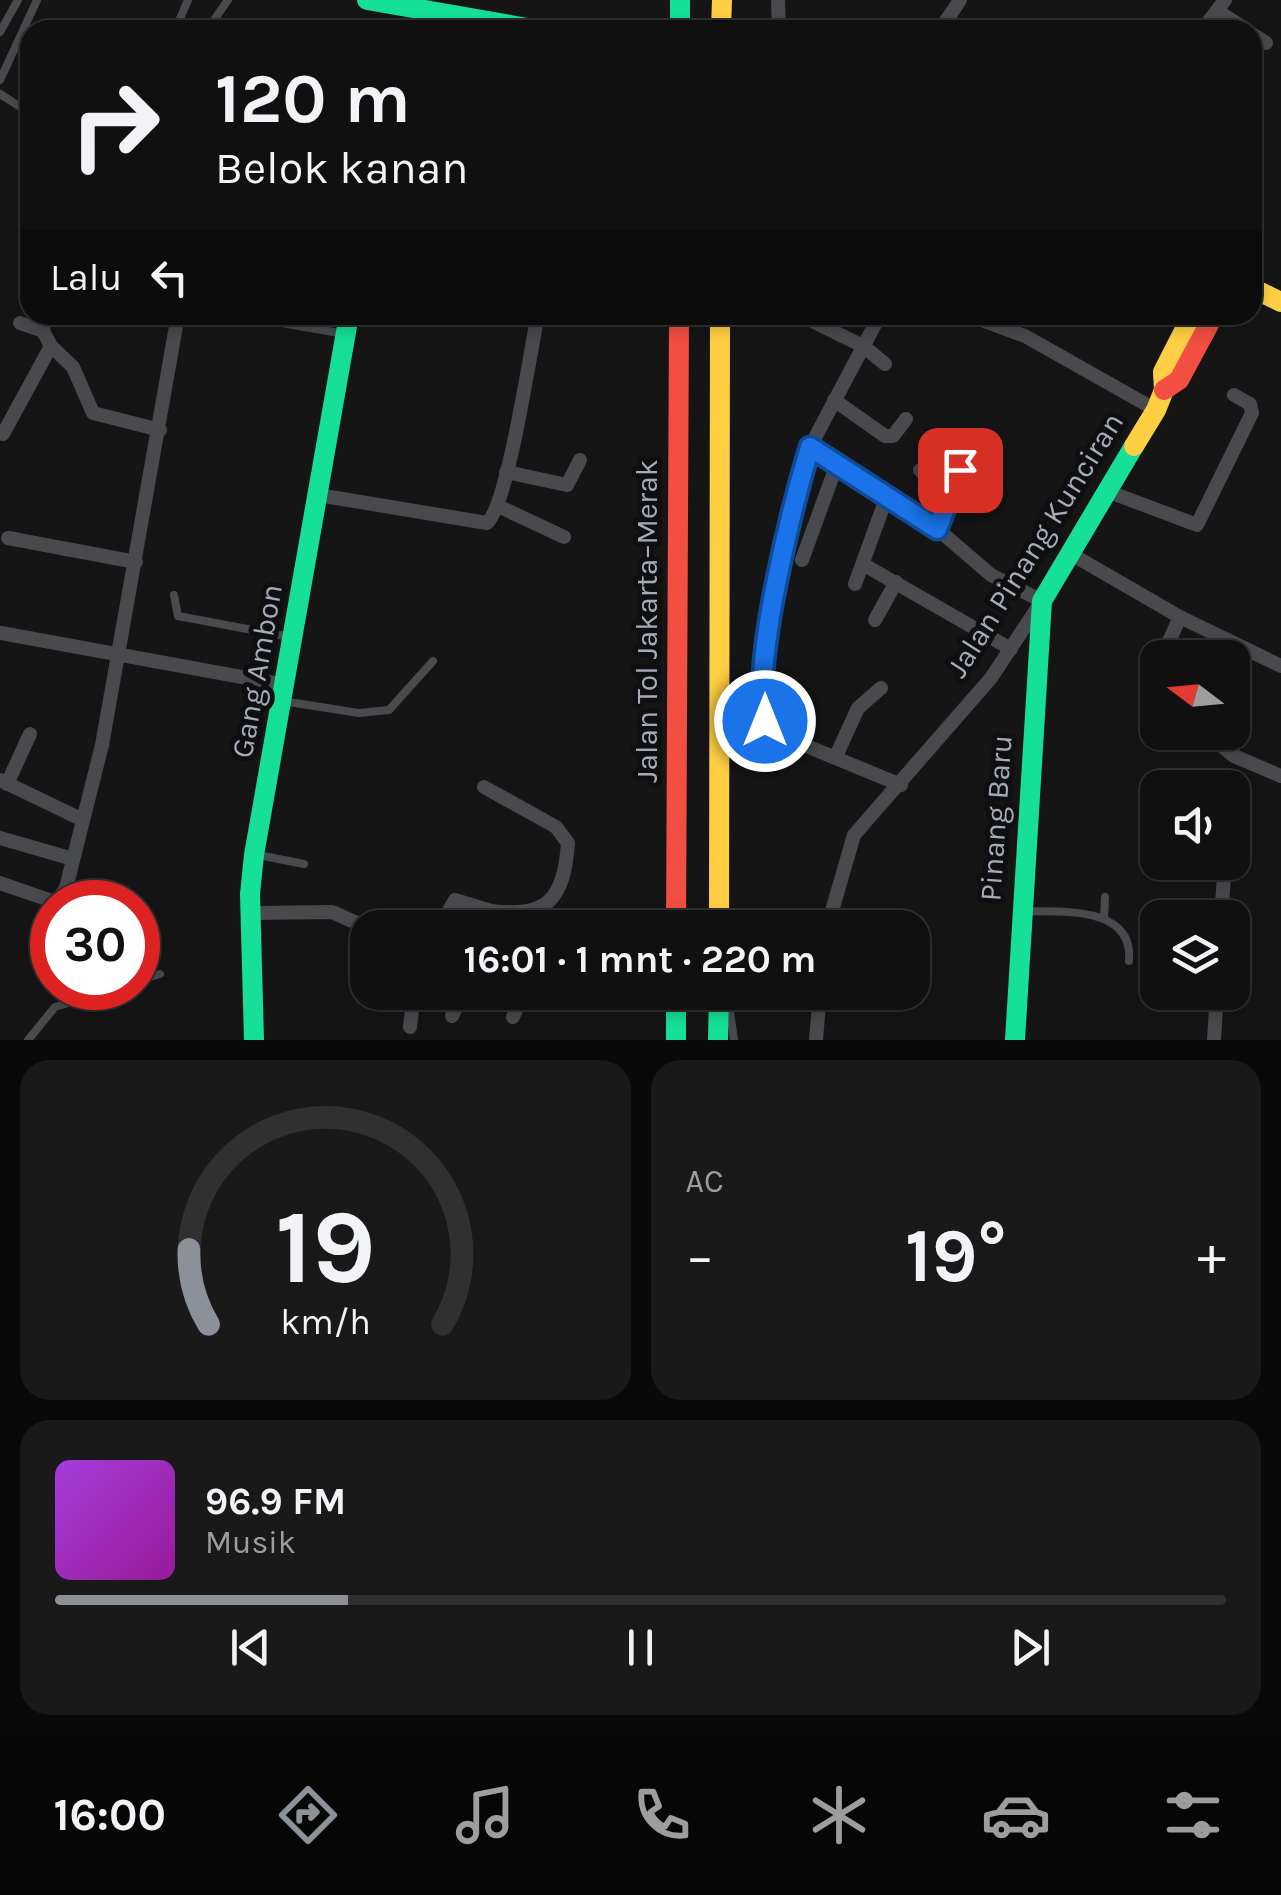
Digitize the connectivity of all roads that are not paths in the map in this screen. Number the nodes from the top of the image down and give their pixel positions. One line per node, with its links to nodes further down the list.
1 (18, 0): 6 (lane)
2 (366, 0): 3 (main road)
3 (424, 10): 4 (main road); 5 (main road)
4 (420, 20)
5 (482, 20)
6 (0, 32)
7 (20, 37): 10 (lane)
8 (1262, 40): 9 (street)
9 (1266, 43)
10 (0, 80)
11 (45, 325): 22 (street)
12 (176, 325): 29 (street)
13 (347, 325): 38 (main road, Gang Ambon)
14 (536, 325): 36 (street)
15 (679, 325): 83 (main road, Jalan Tol Jakarta–Merak)
16 (720, 325): 84 (main road)
17 (820, 325): 23 (street)
18 (875, 325): 23 (street)
19 (995, 325): 27 (street)
20 (1187, 325): 27 (main road, Jalan Pinang Kunciran)
21 (1209, 325): 27 (main road, Jalan Pinang Kunciran)
22 (51, 346): 29 (street); 30 (street)
23 (863, 346): 24 (street); 26 (street)
24 (885, 364)
25 (1234, 395): 37 (street)
26 (834, 400): 28 (street); 31 (street)
27 (1160, 400): 37 (main road, Jalan Pinang Kunciran)
28 (906, 418)
29 (160, 430): 47 (street)
30 (3, 434)
31 (810, 447): 33 (street); 66 (street)
32 (580, 460): 36 (street)
33 (837, 464): 39 (street); 46 (street)
34 (920, 470): 40 (street)
35 (960, 470): 40 (street)
36 (506, 472): 41 (street)
37 (1108, 491): 45 (main road, Jalan Pinang Kunciran)
38 (318, 494): 41 (street); 56 (main road, Gang Ambon)
39 (887, 496): 42 (street); 48 (street)
40 (948, 499): 42 (street)
41 (498, 506): 43 (street)
42 (937, 529): 52 (street)
43 (564, 536)
44 (8, 538): 47 (street)
45 (1071, 554): 52 (main road, Jalan Pinang Kunciran); 53 (street)
46 (802, 560)
47 (136, 562): 59 (street)
48 (866, 566): 49 (street); 50 (street)
49 (896, 582): 54 (street); 58 (street)
50 (855, 584)
51 (174, 595): 56 (lane)
52 (1042, 601): 58 (street, Jalan Pinang Kunciran); 86 (main road, Pinang Baru)
53 (1180, 617): 57 (street); 61 (street)
54 (875, 620)
55 (1, 633): 59 (street)
56 (293, 638): 63 (main road, Gang Ambon)
57 (1170, 640)
58 (1011, 649): 69 (street, Jalan Pinang Kunciran)
59 (118, 656): 63 (street); 71 (street)
60 (433, 662): 63 (lane)
61 (1281, 666)
62 (881, 688): 66 (street)
63 (283, 693): 73 (main road, Gang Ambon)
64 (30, 734): 68 (street)
65 (1227, 750): 67 (street)
66 (836, 756): 69 (street)
67 (1281, 776)
68 (4, 782): 71 (street)
69 (900, 786): 85 (street, Jalan Pinang Kunciran)
70 (484, 788): 82 (street)
71 (83, 820): 74 (street)
72 (0, 838): 74 (street)
73 (254, 855): 75 (lane); 87 (main road, Gang Ambon)
74 (73, 859): 76 (street)
75 (304, 864)
76 (64, 880)
77 (0, 883): 78 (street)
78 (30, 893)
79 (1105, 897): 88 (lane)
80 (449, 910): 81 (street)
81 (488, 910)
82 (536, 910)
83 (676, 910)
84 (719, 910)
85 (832, 910)
86 (1020, 910): 88 (lane); 109 (main road, Pinang Baru)
87 (250, 912): 89 (street); 104 (main road, Gang Ambon)
88 (1104, 918): 90 (lane)
89 (350, 920)
90 (1129, 961)
91 (53, 1010): 103 (lane)
92 (412, 1010): 102 (street)
93 (455, 1010): 100 (street)
94 (516, 1010): 101 (street)
95 (676, 1010): 105 (main road)
96 (720, 1010): 106 (main road)
97 (726, 1010): 107 (lane)
98 (818, 1010): 108 (street)
99 (1215, 1010): 110 (street)
100 (452, 1016)
101 (513, 1017)
102 (410, 1028)
103 (28, 1040)
104 (254, 1040)
105 (676, 1040)
106 (718, 1040)
107 (734, 1040)
108 (816, 1040)
109 (1015, 1040)
110 (1214, 1040)

